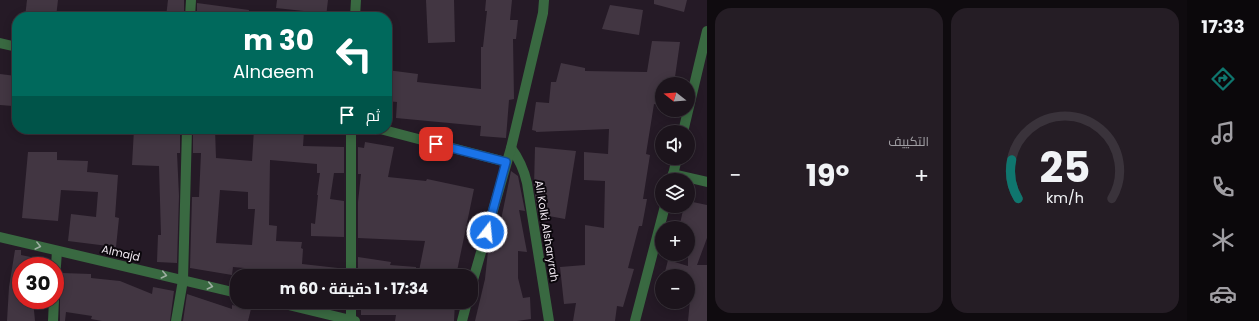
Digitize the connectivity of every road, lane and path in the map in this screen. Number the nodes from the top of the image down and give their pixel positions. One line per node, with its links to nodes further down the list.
1 (191, 0): 4 (street)
2 (356, 0): 5 (street)
3 (544, 0): 13 (street)
4 (190, 12)
5 (355, 12)
6 (707, 31): 9 (street)
7 (0, 43): 8 (street)
8 (12, 46)
9 (685, 125)
10 (392, 132): 14 (street)
11 (187, 134): 23 (street)
12 (351, 134): 21 (street)
13 (511, 148): 14 (street); 33 (street, Ali Kolki Alsharyrah)
14 (506, 162): 22 (street)
15 (695, 180): 16 (street)
16 (707, 182)
17 (663, 213): 34 (street)
18 (0, 237): 19 (street, Almajd, one-way to 19)
19 (57, 250): 20 (street); 23 (street, Almajd, one-way to 23)
20 (57, 257)
21 (351, 269)
22 (476, 269)
23 (183, 280): 24 (street, Almajd, one-way to 24); 30 (street)
24 (230, 291)
25 (54, 309): 29 (street)
26 (304, 309): 31 (street)
27 (352, 309): 31 (street)
28 (465, 309): 32 (street)
29 (53, 321)
30 (176, 321)
31 (353, 321)
32 (462, 321)
33 (549, 321)
34 (635, 321)

